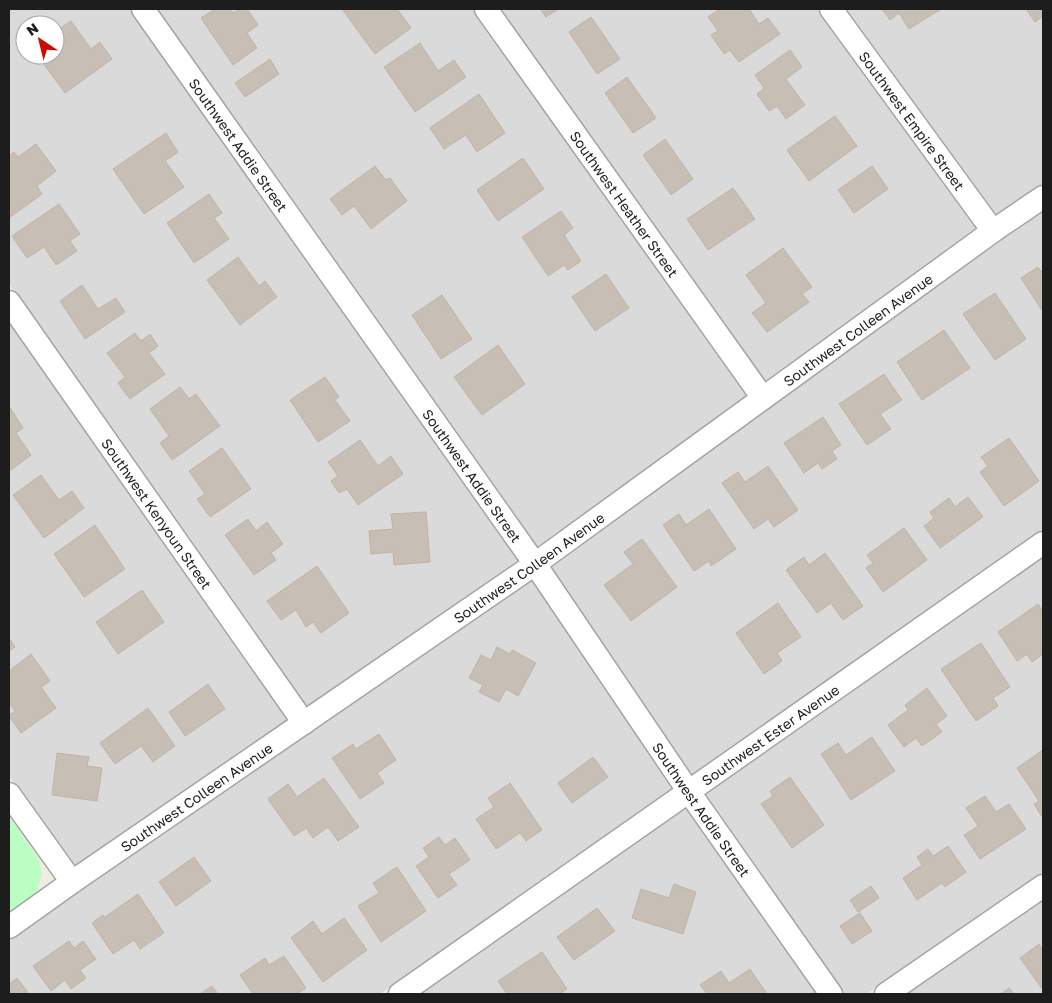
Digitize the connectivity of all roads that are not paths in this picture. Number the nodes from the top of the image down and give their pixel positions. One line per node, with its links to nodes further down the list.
1 (143, 9): 9 (street, Southwest Addie Street)
2 (486, 9): 7 (street, Southwest Heather Street)
3 (831, 9): 5 (street, Southwest Empire Street)
4 (1043, 196): 5 (street, Southwest Colleen Avenue)
5 (993, 231): 7 (street, Southwest Colleen Avenue)
6 (9, 302): 10 (street, Southwest Kenyoun Street)
7 (763, 398): 9 (street, Southwest Colleen Avenue)
8 (1043, 543): 11 (street, Southwest Ester Avenue)
9 (535, 564): 10 (street, Southwest Colleen Avenue); 11 (street, Southwest Addie Street)
10 (304, 723): 13 (street, Southwest Colleen Avenue)
11 (689, 792): 16 (street, Southwest Ester Avenue); 17 (street, Southwest Addie Street)
12 (9, 794): 13 (street)
13 (72, 882): 15 (street, Southwest Colleen Avenue)
14 (1043, 886): 18 (street)
15 (9, 927)
16 (400, 994)
17 (831, 994)
18 (886, 994)

